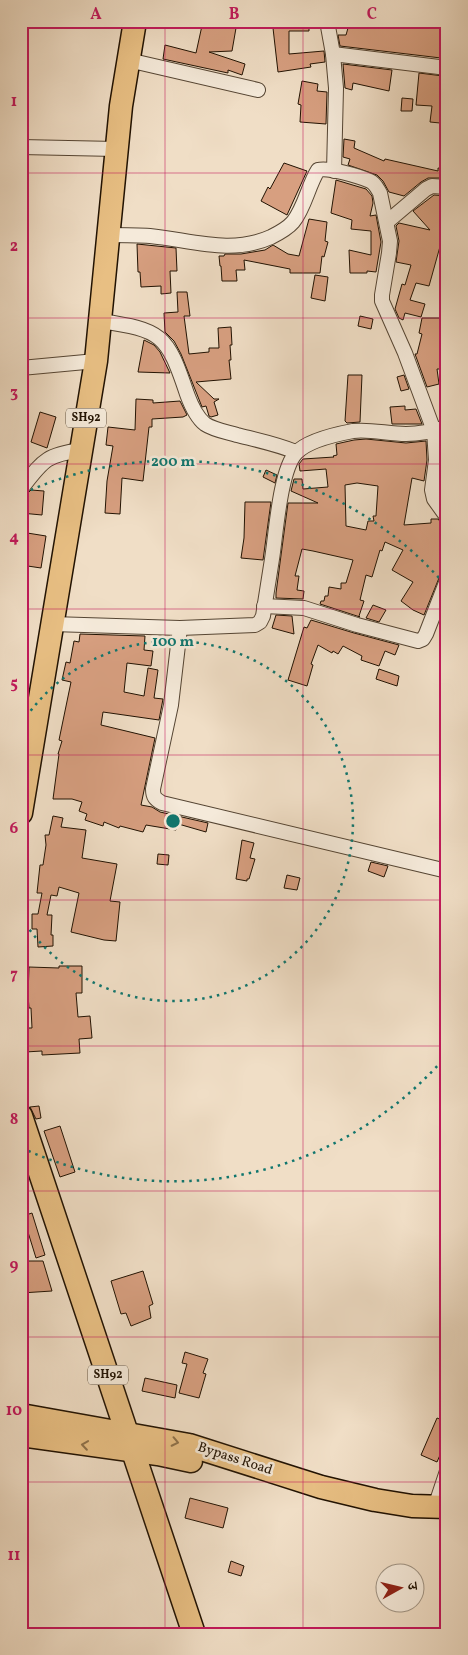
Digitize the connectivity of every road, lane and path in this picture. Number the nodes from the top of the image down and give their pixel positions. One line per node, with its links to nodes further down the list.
1 (135, 21): 4 (main road, SH92)
2 (327, 21): 3 (street)
3 (333, 54): 5 (street); 9 (street)
4 (128, 60): 6 (street); 8 (main road, SH92)
5 (447, 68)
6 (258, 90)
7 (21, 147): 8 (street)
8 (116, 149): 12 (main road, SH92)
9 (334, 171): 11 (street); 12 (street)
10 (447, 187): 11 (street)
11 (386, 222): 16 (street)
12 (108, 235): 13 (main road, SH92)
13 (100, 321): 14 (main road, SH92); 18 (street)
14 (96, 361): 15 (street); 17 (main road, SH92)
15 (21, 368)
16 (440, 429): 18 (street); 20 (street)
17 (81, 450): 19 (street); 23 (main road, SH92)
18 (296, 452): 22 (street)
19 (21, 489)
20 (447, 517)
21 (447, 580): 22 (street)
22 (264, 606): 24 (street)
23 (52, 624): 24 (street); 25 (main road, SH92)
24 (180, 628): 26 (street)
25 (22, 804)
26 (447, 871)
27 (21, 1116): 30 (main road, SH92)
28 (21, 1414): 30 (main road, Bypass Road)
29 (21, 1436): 30 (main road, Bypass Road, one-way to 29)
30 (130, 1443): 32 (main road, Bypass Road); 33 (main road, SH92)
31 (447, 1471): 32 (street)
32 (443, 1512)
33 (194, 1634)

